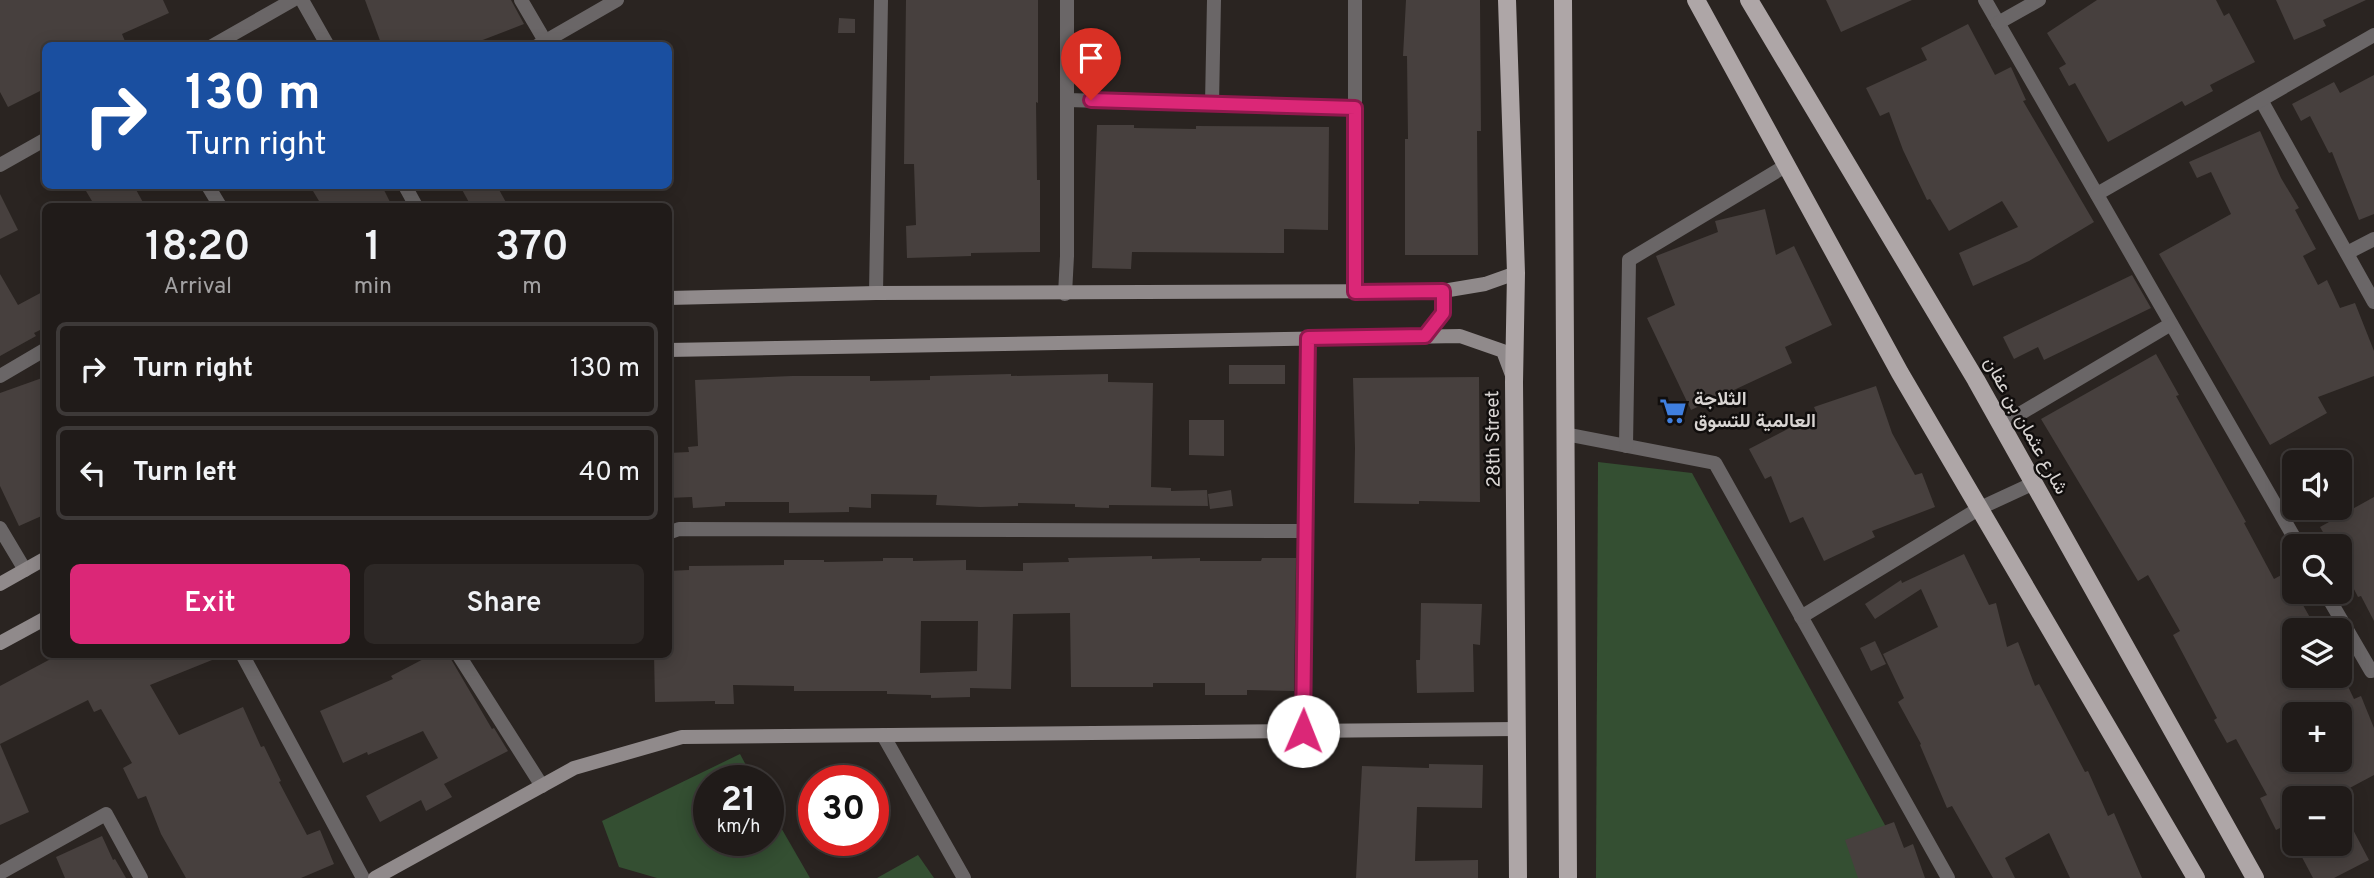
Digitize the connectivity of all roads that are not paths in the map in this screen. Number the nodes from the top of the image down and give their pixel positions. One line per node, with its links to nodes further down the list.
1 (293, 0): 19 (street)
2 (302, 0): 20 (street)
3 (522, 0): 21 (street)
4 (617, 0): 22 (street)
5 (881, 0): 36 (street)
6 (1067, 0): 23 (street)
7 (1214, 0): 25 (street)
8 (1355, 0): 26 (street)
9 (1507, 0): 33 (main road, 28th Street)
10 (1563, 0): 17 (main road)
11 (1571, 0): 17 (main road)
12 (1696, 0): 29 (main road)
13 (1749, 0): 47 (main road, شارع عثمان بن عفان)
14 (1985, 0): 16 (street)
15 (2039, 0): 16 (street)
16 (1998, 23): 30 (street)
17 (1563, 26): 48 (main road)
18 (2374, 36): 24 (street)
19 (219, 42)
20 (326, 42)
21 (541, 42)
22 (543, 42)
23 (1067, 100): 25 (street); 37 (street)
24 (2261, 100): 30 (street); 32 (street)
25 (1212, 104): 26 (street)
26 (1355, 108): 35 (street)
27 (42, 141): 28 (street)
28 (0, 165)
29 (1787, 165): 49 (street); 51 (main road)
30 (2096, 194): 40 (street)
31 (2374, 239): 32 (street)
32 (2347, 253): 39 (street)
33 (1516, 273): 34 (street); 46 (main road, 28th Street)
34 (1443, 291): 35 (street); 41 (street)
35 (1355, 292): 37 (street)
36 (876, 293): 37 (street); 38 (street)
37 (1065, 294)
38 (672, 298)
39 (2374, 302)
40 (2171, 324): 47 (street); 55 (street)
41 (1425, 336): 42 (street); 46 (street)
42 (1308, 338): 43 (street); 53 (street)
43 (672, 350)
44 (42, 351): 45 (street)
45 (0, 376)
46 (1514, 382): 66 (main road, 28th Street)
47 (2001, 425): 50 (main road, شارع عثمان بن عفان)
48 (1565, 434): 49 (street); 76 (main road)
49 (1626, 446): 60 (street)
50 (2034, 483): 51 (street); 79 (main road, شارع عثمان بن عفان)
51 (1980, 508): 60 (street); 78 (main road)
52 (0, 528): 57 (street)
53 (1306, 531): 54 (street); 67 (street)
54 (672, 532)
55 (2291, 534)
56 (42, 560): 57 (street)
57 (25, 570): 58 (street)
58 (0, 584)
59 (2332, 604): 65 (street)
60 (1801, 617): 77 (street)
61 (42, 620): 62 (street)
62 (0, 643)
63 (244, 658): 72 (street)
64 (461, 658): 69 (street)
65 (2374, 670)
66 (1518, 729): 67 (street); 75 (main road, 28th Street)
67 (1303, 731): 68 (street)
68 (883, 735): 69 (street); 74 (street)
69 (542, 786): 73 (street)
70 (0, 873): 71 (street)
71 (141, 878)
72 (363, 878)
73 (375, 878)
74 (964, 878)
75 (1518, 878)
76 (1569, 878)
77 (1948, 878)
78 (2196, 878)
79 (2255, 878)

